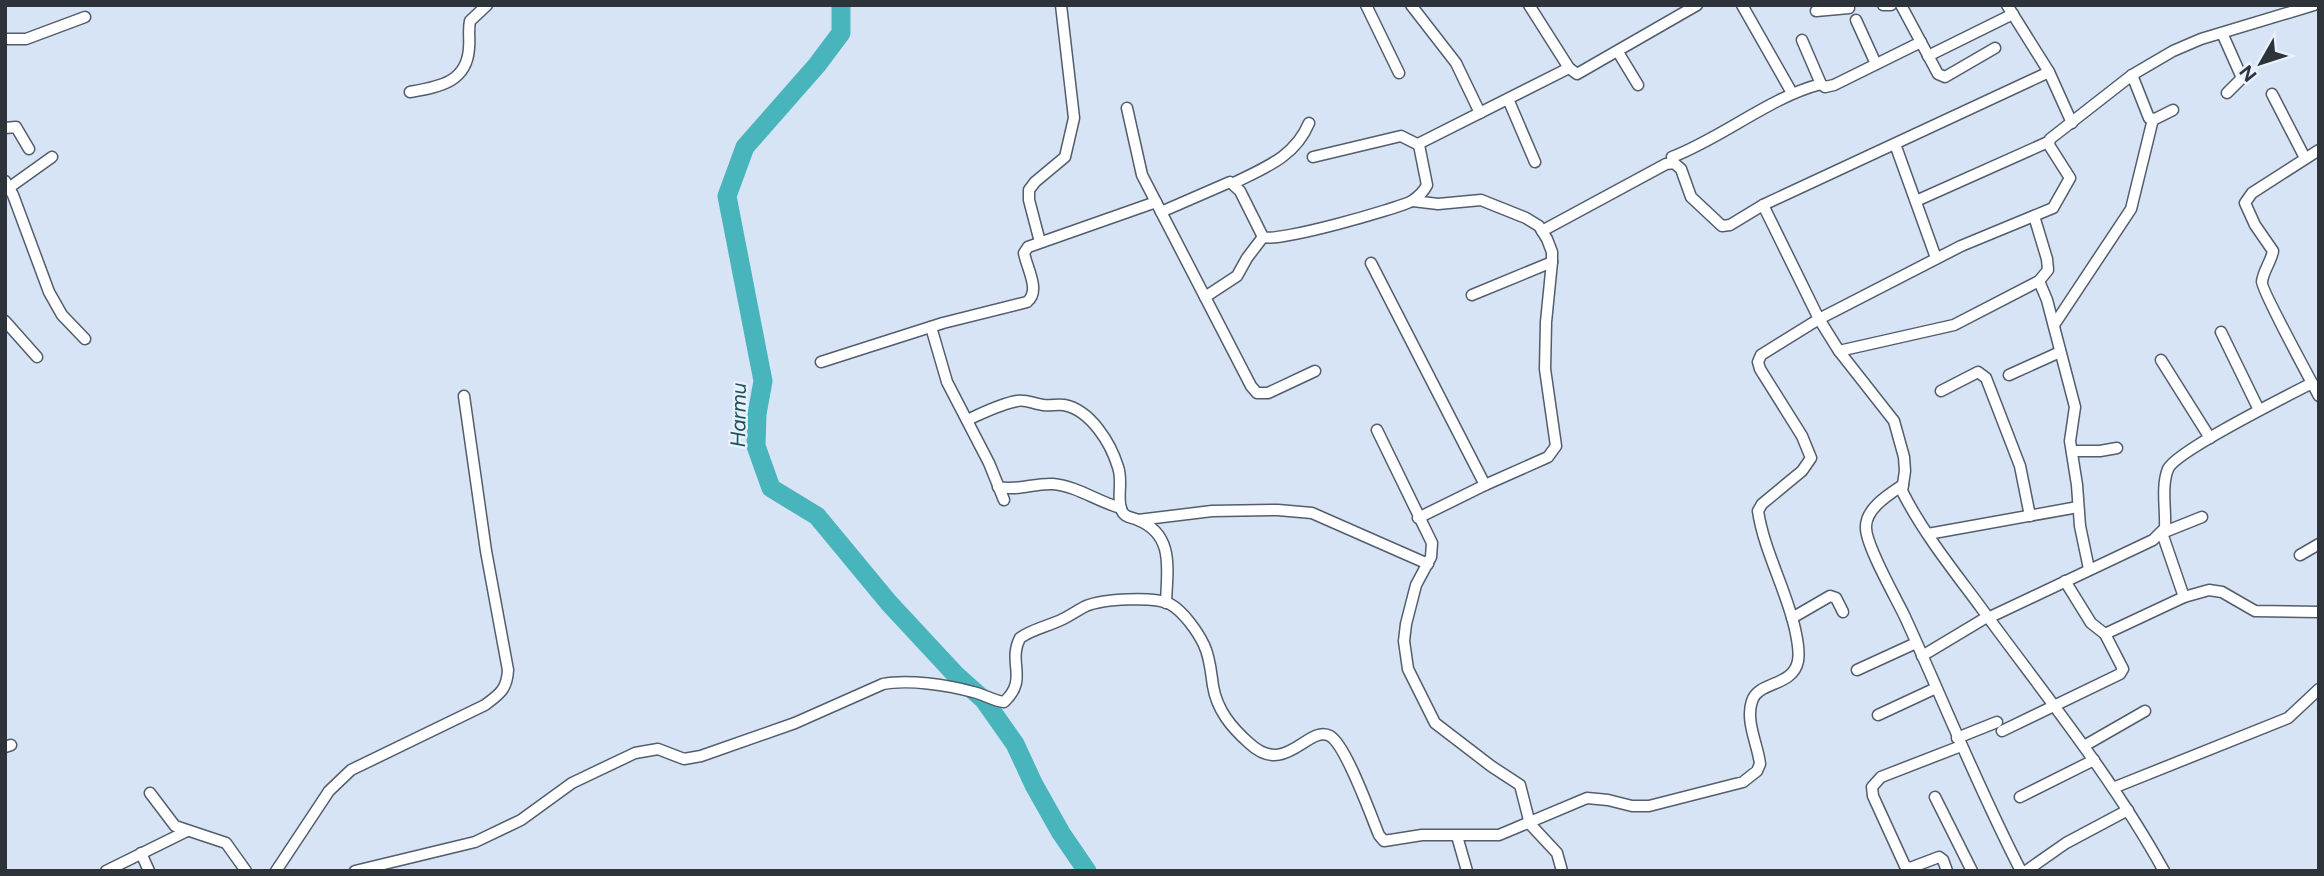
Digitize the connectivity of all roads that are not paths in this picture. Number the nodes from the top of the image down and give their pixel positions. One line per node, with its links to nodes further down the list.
1 (487, 5): 31 (street)
2 (1061, 5): 62 (street)
3 (1366, 5): 27 (street)
4 (1411, 5): 38 (street)
5 (1530, 5): 25 (street)
6 (1697, 5): 22 (street)
7 (1742, 5): 32 (street)
8 (1883, 5): 9 (street)
9 (1891, 5)
10 (1901, 5): 20 (street)
11 (2314, 5): 17 (street)
12 (1849, 8): 14 (street)
13 (2010, 9): 23 (street); 26 (street)
14 (1817, 13)
15 (85, 17): 18 (street)
16 (1856, 20): 24 (street)
17 (2222, 33): 28 (street); 33 (street)
18 (5, 39)
19 (1802, 40): 29 (street)
20 (1921, 42): 23 (street); 24 (street)
21 (1995, 47): 23 (street)
22 (1618, 52): 25 (street); 30 (street)
23 (1928, 56)
24 (1876, 64): 29 (street)
25 (1569, 68): 35 (street)
26 (2049, 72): 41 (street); 44 (street)
27 (1399, 73)
28 (2132, 75): 39 (street); 41 (street)
29 (1821, 84): 32 (street)
30 (1638, 85)
31 (410, 92)
32 (1792, 93): 49 (street)
33 (2227, 93)
34 (2272, 94): 51 (street)
35 (1508, 99): 38 (street); 52 (street)
36 (1127, 108): 58 (street)
37 (2173, 110): 39 (street)
38 (1480, 113): 45 (street)
39 (2152, 120): 71 (street)
40 (1309, 123): 53 (street)
41 (2072, 123): 43 (street)
42 (5, 128): 46 (street)
43 (2048, 142): 56 (street); 59 (street)
44 (1895, 144): 56 (street); 57 (street)
45 (1419, 145): 50 (street); 55 (street)
46 (29, 149)
47 (2319, 150): 51 (street)
48 (52, 157): 54 (street)
49 (1672, 157)
50 (1313, 158)
51 (2305, 158): 82 (street)
52 (1535, 162)
53 (1234, 183): 58 (street); 61 (street)
54 (8, 184): 74 (street)
55 (1413, 201): 60 (street); 61 (street)
56 (1916, 201): 63 (street)
57 (1763, 205): 60 (street); 69 (street)
58 (1159, 207): 62 (street); 68 (street)
59 (2034, 216): 63 (street); 66 (street)
60 (1542, 231): 64 (street)
61 (1264, 237): 68 (street)
62 (1040, 242): 72 (street)
63 (1936, 258): 69 (street)
64 (1552, 262): 67 (street); 92 (street)
65 (1371, 264): 92 (street)
66 (2039, 281): 71 (street); 75 (street)
67 (1472, 295)
68 (1205, 297): 80 (street)
69 (1819, 319): 75 (street); 113 (street)
70 (5, 321): 77 (street)
71 (2054, 325): 76 (street)
72 (931, 327): 79 (street); 87 (street)
73 (2221, 332): 86 (street)
74 (85, 339)
75 (1839, 351): 93 (street)
76 (2060, 352): 81 (street); 91 (street)
77 (37, 358)
78 (2161, 360): 89 (street)
79 (821, 362)
80 (1315, 371)
81 (2009, 375)
82 (2312, 383): 85 (street); 86 (street)
83 (1941, 391): 98 (street)
84 (464, 396): 142 (street)
85 (2319, 396)
86 (2259, 410): 89 (street)
87 (967, 420): 94 (street); 97 (street)
88 (1377, 430): 100 (street)
89 (2210, 438): 102 (street)
90 (2117, 448): 91 (street)
91 (2072, 451): 96 (street)
92 (1485, 485): 100 (street)
93 (1902, 485): 103 (street); 116 (street)
94 (998, 487): 95 (street); 97 (street)
95 (1004, 500)
96 (2078, 507): 98 (street); 107 (street)
97 (1121, 508): 101 (street)
98 (2031, 516): 103 (street)
99 (2202, 517): 102 (street)
100 (1418, 518): 106 (street)
101 (1138, 520): 106 (street); 110 (street)
102 (2162, 533): 107 (street); 109 (street)
103 (1928, 534): 114 (street)
104 (2319, 544): 105 (street)
105 (2300, 555)
106 (1428, 564): 132 (street)
107 (2089, 569): 108 (street)
108 (2065, 581): 114 (street); 115 (street)
109 (2184, 597): 111 (street); 115 (street)
110 (1166, 603): 134 (street); 143 (street)
111 (2319, 611)
112 (1843, 612): 113 (street)
113 (1792, 618): 132 (street)
114 (1988, 618): 117 (street); 121 (street)
115 (2105, 634): 121 (street)
116 (1916, 643): 117 (street); 118 (street)
117 (1922, 656): 119 (street)
118 (1857, 670)
119 (1936, 688): 123 (street); 124 (street)
120 (2319, 689): 127 (street)
121 (2056, 707): 124 (street); 125 (street)
122 (2144, 711): 125 (street)
123 (1878, 715)
124 (1959, 742): 138 (street); 147 (street)
125 (2084, 746): 126 (street)
126 (2094, 760): 127 (street); 130 (street)
127 (2113, 788): 131 (street)
128 (150, 793): 133 (street)
129 (1935, 797): 146 (street)
130 (2020, 797)
131 (2128, 810): 137 (street); 147 (street)
132 (1530, 824): 134 (street); 144 (street)
133 (187, 831): 135 (street); 141 (street)
134 (1457, 836): 136 (street)
135 (141, 853): 139 (street); 140 (street)
136 (1468, 868)
137 (2162, 868): 148 (street)
138 (1907, 869): 145 (street)
139 (106, 871)
140 (149, 871)
141 (246, 871)
142 (275, 871)
143 (355, 871)
144 (1562, 871)
145 (1948, 871)
146 (1972, 871)
147 (2024, 871)
148 (2148, 871)

